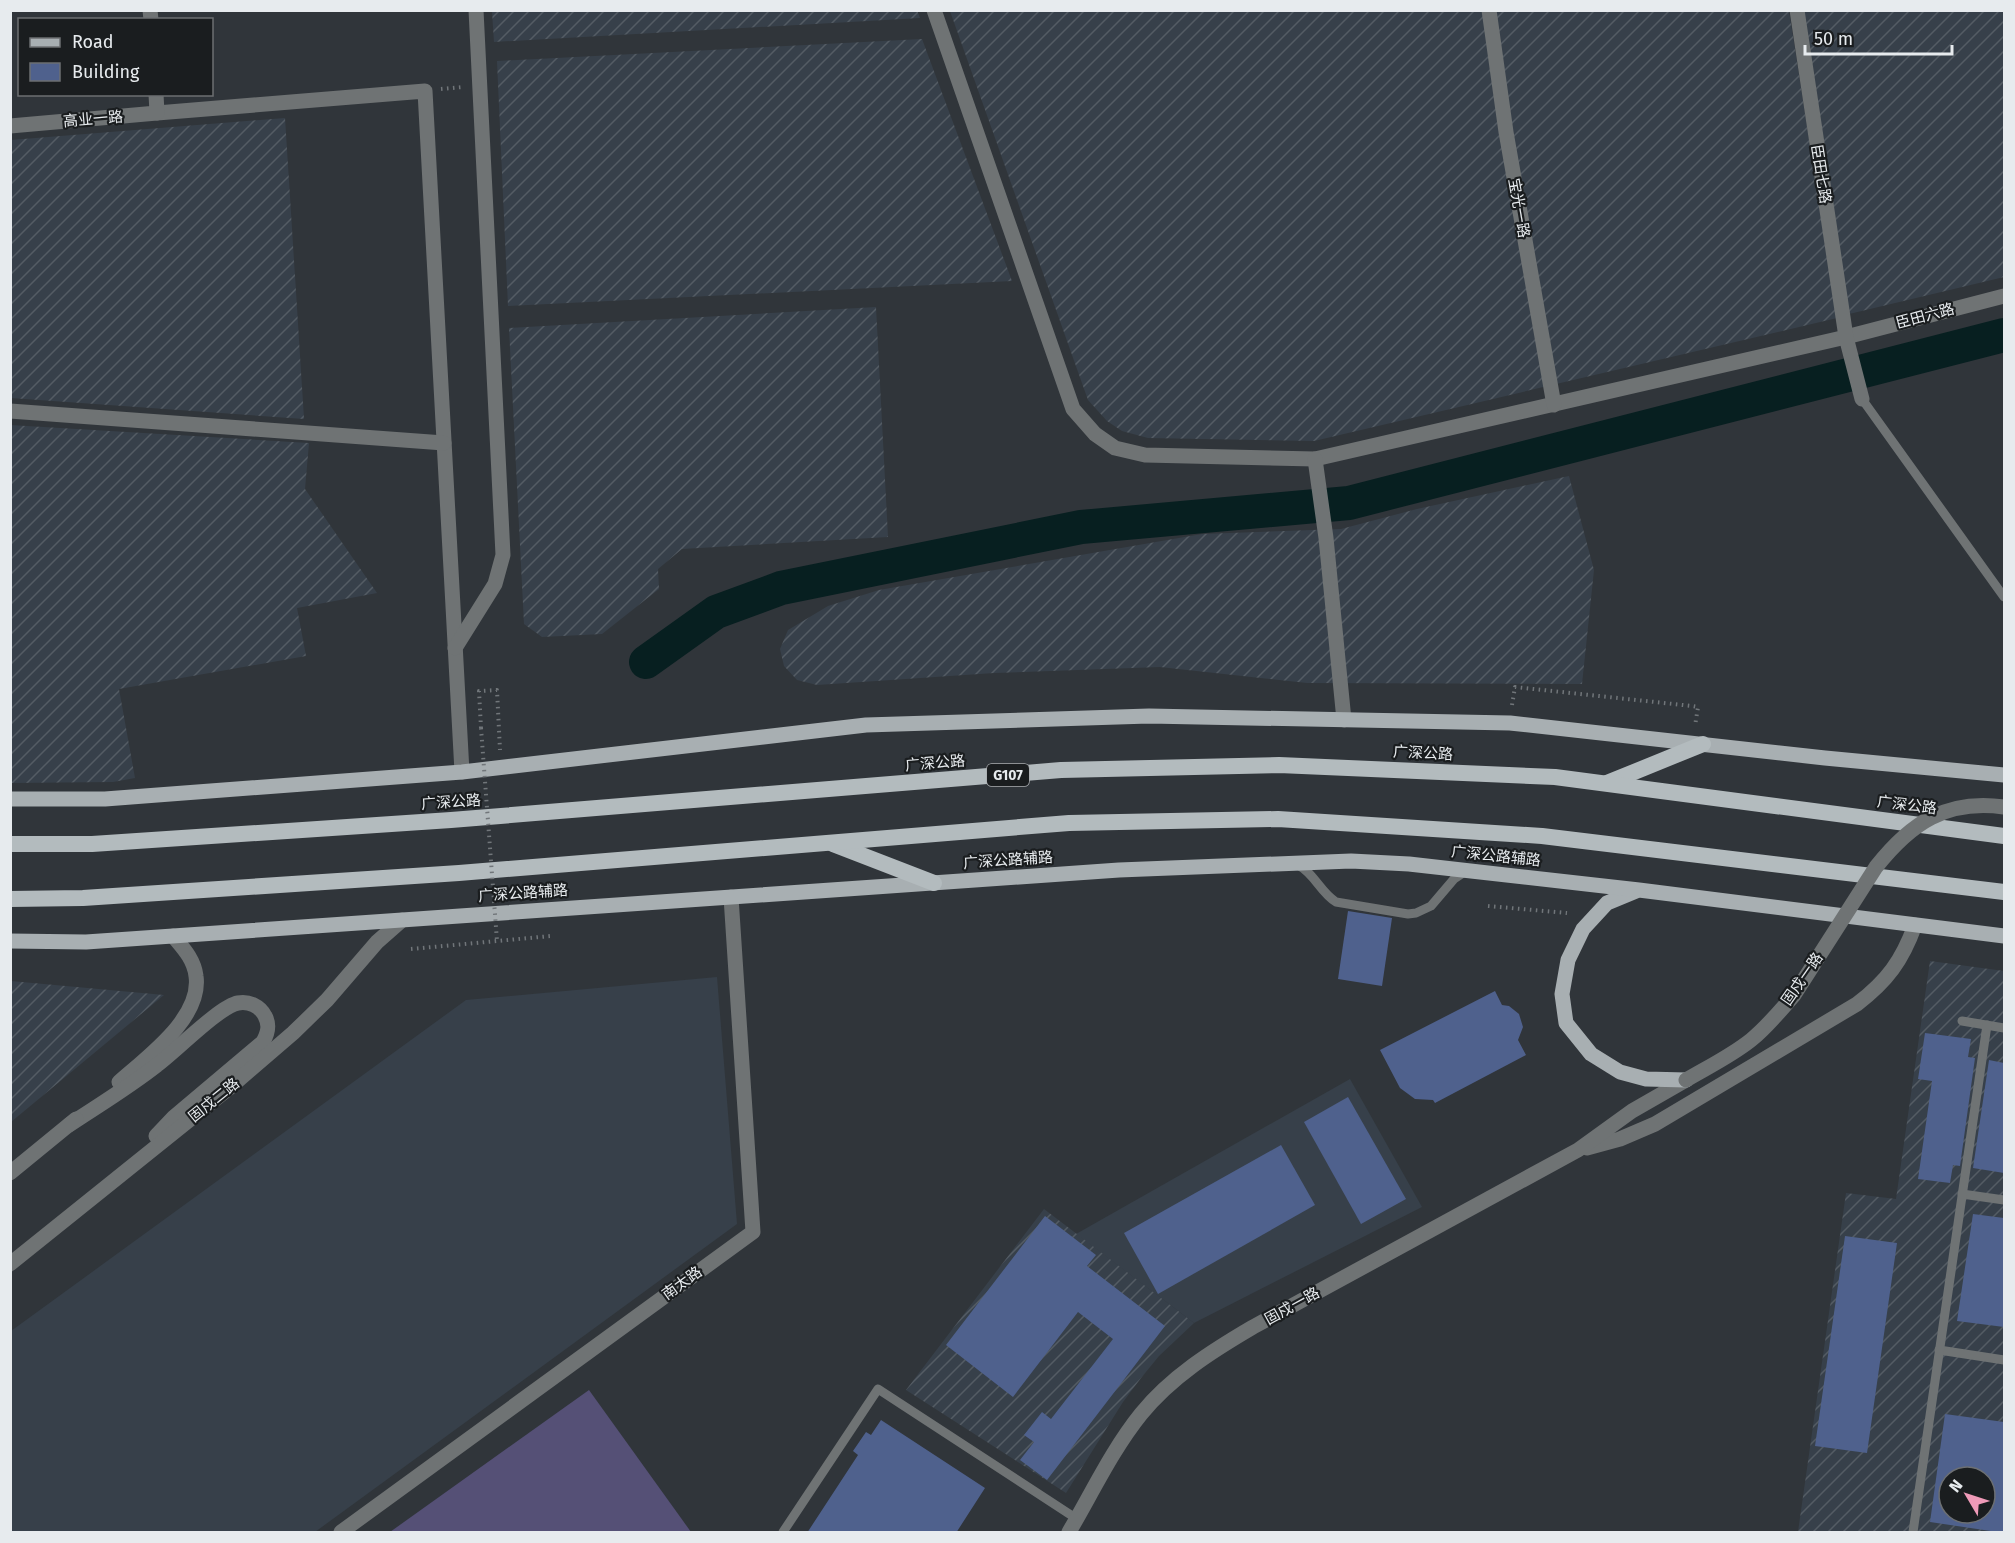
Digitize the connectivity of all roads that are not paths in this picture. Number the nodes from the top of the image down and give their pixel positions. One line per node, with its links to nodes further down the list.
1 (476, 10): 16 (street)
2 (934, 10): 14 (street, 臣田六路)
3 (1489, 10): 11 (street, 宝光一路)
4 (1797, 10): 9 (street, 臣田七路)
5 (156, 96): 6 (street)
6 (157, 112): 7 (street, 高业一路); 13 (street, 高业一路)
7 (10, 126)
8 (2004, 296): 9 (street, 臣田六路)
9 (1846, 337): 10 (street, 臣田七路); 11 (street, 臣田六路)
10 (1862, 399): 15 (lane)
11 (1554, 405): 14 (street, 臣田六路)
12 (10, 411): 13 (street)
13 (444, 443): 16 (street)
14 (1315, 459): 17 (street)
15 (2004, 597)
16 (455, 648): 19 (street)
17 (1344, 720): 18 (main road); 19 (main road)
18 (1703, 744): 20 (main road); 21 (highway)
19 (462, 772): 22 (main road)
20 (2004, 775)
21 (1605, 784): 24 (highway, 广深公路 / G107); 26 (highway, 广深公路 / G107)
22 (10, 799)
23 (2004, 807): 42 (street, 固戍一路, bridge)
24 (2004, 836)
25 (830, 843): 29 (highway); 31 (highway); 33 (highway)
26 (10, 844)
27 (1293, 862): 28 (main road, 广深公路辅路); 28 (lane); 29 (main road, 广深公路辅路)
28 (1466, 871): 30 (main road, 广深公路辅路)
29 (934, 883): 32 (main road, 广深公路辅路)
30 (1639, 890): 35 (main road, 广深公路辅路); 42 (main road)
31 (2004, 892)
32 (731, 897): 34 (main road, 广深公路辅路); 53 (street, 南太路)
33 (10, 899)
34 (402, 920): 36 (main road, 广深公路辅路); 46 (street, 固戍二路)
35 (1915, 925): 37 (main road, 广深公路辅路); 44 (street, 固戍一路)
36 (172, 936): 38 (main road, 广深公路辅路); 43 (street)
37 (2004, 936)
38 (10, 941)
39 (1962, 1022): 40 (lane)
40 (1987, 1025): 41 (lane); 47 (lane)
41 (2004, 1028)
42 (1686, 1080): 44 (street, 固戍一路)
43 (69, 1125): 45 (street); 46 (street)
44 (1578, 1150): 52 (street, 固戍一路)
45 (10, 1173)
46 (117, 1178): 49 (street, 固戍二路)
47 (1962, 1194): 48 (lane); 50 (lane)
48 (2004, 1200)
49 (10, 1264)
50 (1939, 1350): 51 (lane); 55 (lane)
51 (2004, 1360)
52 (1073, 1526): 54 (lane)
53 (341, 1533)
54 (783, 1533)
55 (1912, 1533)

